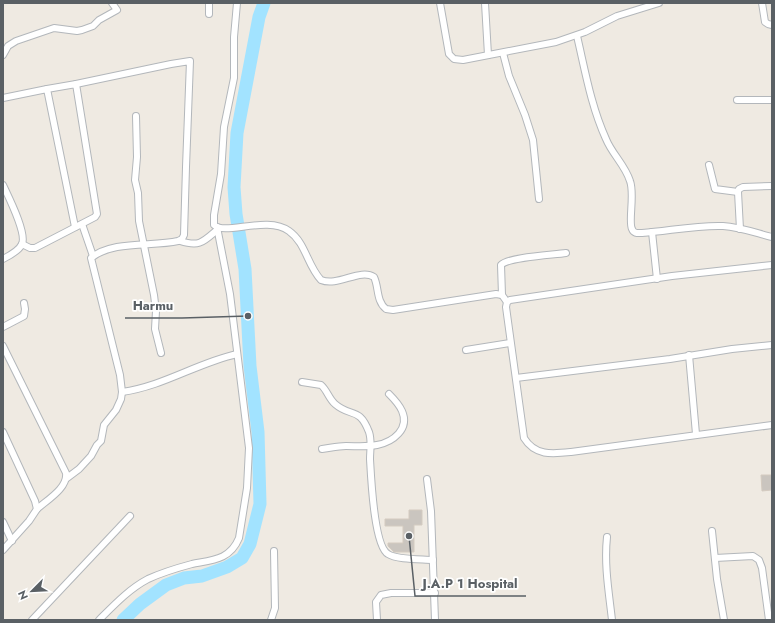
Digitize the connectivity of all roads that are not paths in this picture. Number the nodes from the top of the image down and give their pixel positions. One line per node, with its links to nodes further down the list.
1 (112, 3): 12 (street)
2 (209, 3): 8 (street)
3 (238, 3): 27 (street)
4 (440, 3): 13 (street)
5 (484, 3): 13 (street)
6 (659, 3): 10 (street)
7 (762, 3): 9 (street)
8 (209, 14)
9 (772, 25)
10 (577, 36): 11 (street); 29 (street)
11 (503, 53): 13 (street); 24 (street)
12 (3, 55)
13 (488, 55)
14 (76, 84): 15 (street); 25 (street); 31 (street)
15 (47, 89): 16 (street); 26 (street)
16 (3, 98)
17 (737, 100): 18 (street)
18 (772, 100)
19 (136, 116): 33 (street)
20 (709, 165): 23 (street)
21 (3, 185): 32 (street)
22 (772, 186): 23 (street)
23 (738, 192): 28 (street)
24 (539, 199)
25 (82, 224): 26 (street); 35 (street)
26 (75, 227): 32 (street)
27 (217, 229): 31 (street); 39 (street); 48 (street)
28 (740, 229): 29 (street); 30 (street)
29 (652, 232): 38 (street)
30 (772, 236)
31 (180, 241): 33 (street)
32 (22, 244): 36 (street)
33 (143, 245): 35 (street); 47 (street)
34 (566, 253): 39 (street)
35 (93, 256): 52 (street)
36 (3, 259)
37 (772, 266): 38 (street)
38 (657, 279): 40 (street)
39 (502, 295): 40 (street)
40 (507, 302): 43 (street)
41 (24, 303): 42 (street)
42 (3, 327)
43 (510, 343): 46 (street); 50 (street)
44 (772, 345): 49 (street)
45 (3, 346): 59 (street)
46 (466, 350)
47 (161, 353)
48 (237, 354): 52 (street); 73 (street)
49 (689, 355): 50 (street); 56 (street)
50 (516, 378): 56 (street)
51 (302, 382): 57 (street)
52 (122, 392): 59 (street)
53 (389, 394): 57 (street)
54 (772, 425): 56 (street)
55 (3, 432): 61 (street)
56 (696, 434)
57 (370, 446): 58 (street); 70 (street)
58 (322, 449)
59 (67, 478): 61 (street)
60 (427, 479): 70 (street)
61 (37, 508): 66 (street)
62 (130, 516): 72 (street)
63 (3, 522): 66 (street)
64 (712, 531): 69 (street)
65 (607, 537): 77 (street)
66 (12, 541): 67 (street)
67 (3, 550)
68 (274, 551): 74 (street)
69 (715, 558): 78 (street); 79 (street)
70 (433, 560): 71 (street)
71 (435, 593): 75 (street); 76 (street)
72 (32, 620)
73 (99, 620)
74 (271, 620)
75 (377, 620)
76 (435, 620)
77 (612, 620)
78 (724, 620)
79 (769, 620)

